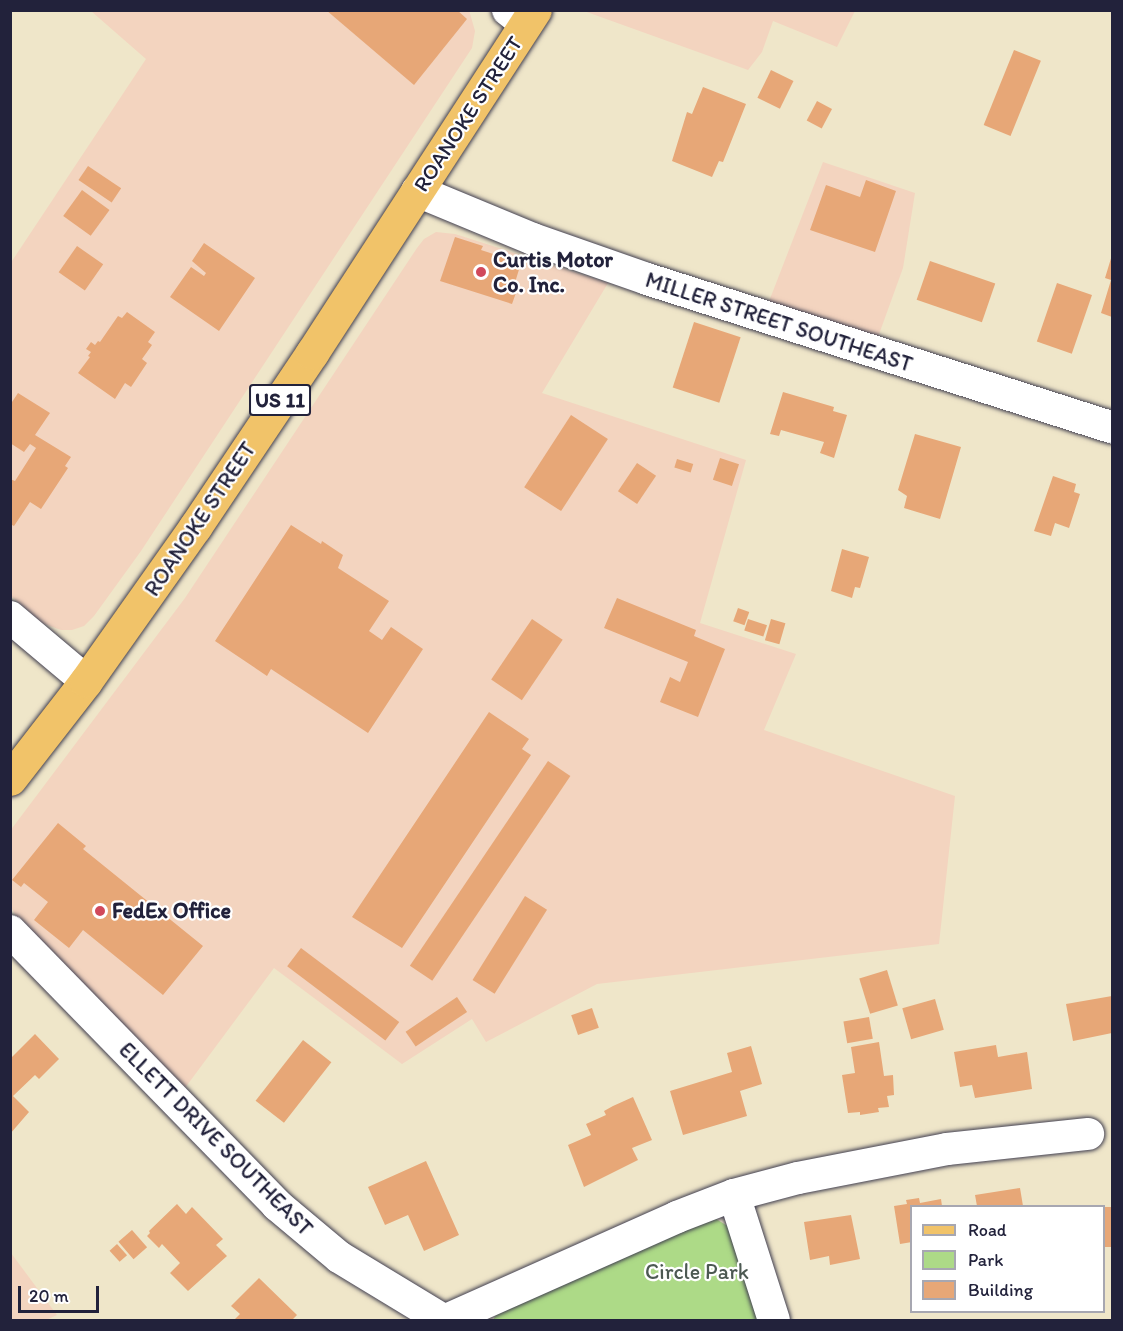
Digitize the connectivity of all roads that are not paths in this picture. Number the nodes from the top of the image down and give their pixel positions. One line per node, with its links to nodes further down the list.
1 (523, 15): 2 (main road, ROANOKE STREET / US 11)
2 (417, 191): 3 (street, MILLER STREET SOUTHEAST); 5 (main road, ROANOKE STREET / US 11)
3 (1113, 427)
4 (10, 617): 5 (street)
5 (86, 681): 6 (main road, ROANOKE STREET / US 11)
6 (10, 779)
7 (10, 931): 10 (street, ELLETT DRIVE SOUTHEAST)
8 (1088, 1134): 9 (street)
9 (734, 1195): 10 (street); 11 (street)
10 (444, 1320)
11 (774, 1320)

